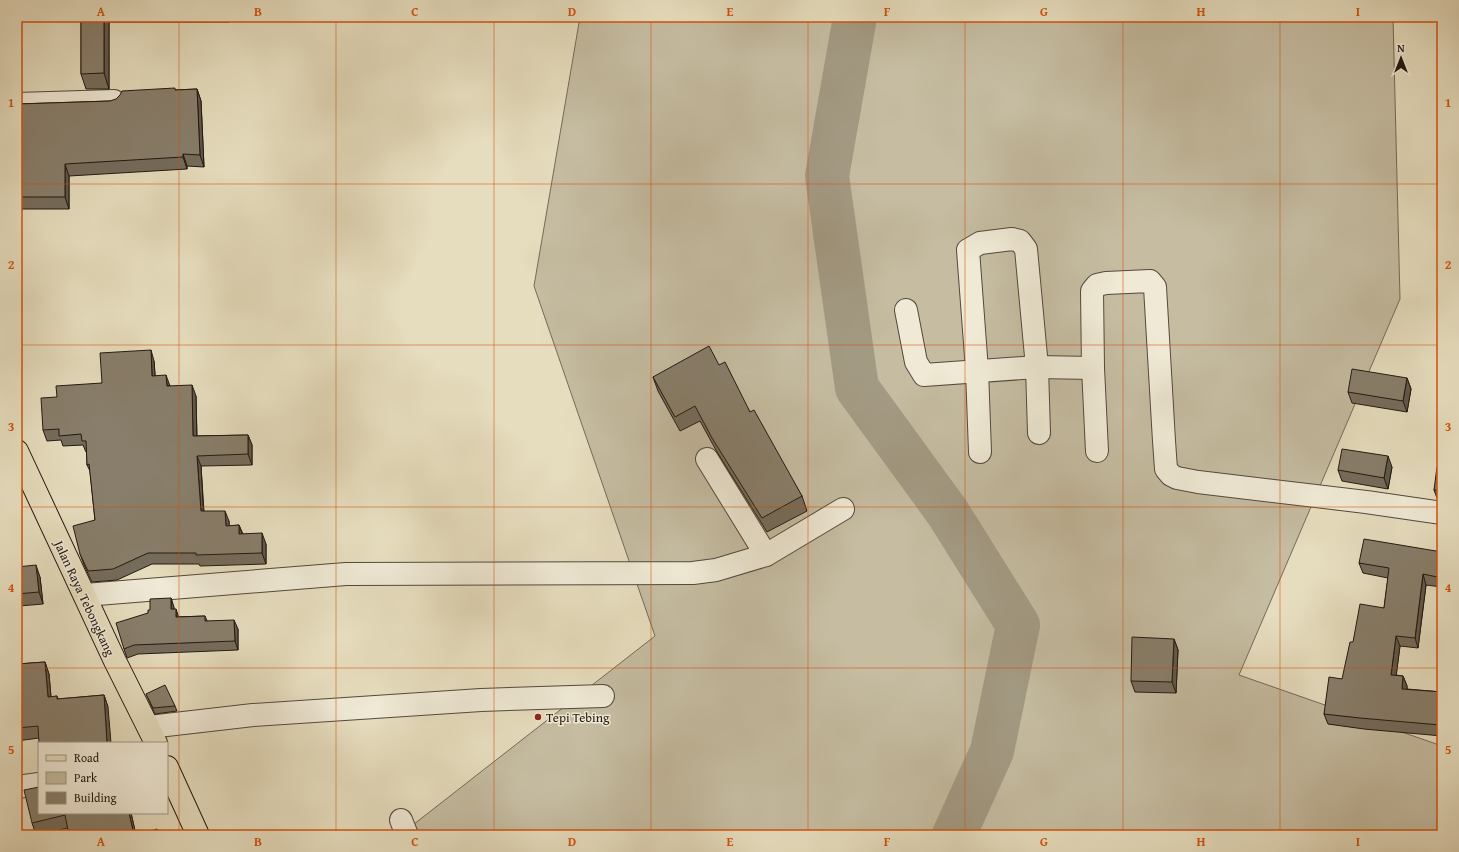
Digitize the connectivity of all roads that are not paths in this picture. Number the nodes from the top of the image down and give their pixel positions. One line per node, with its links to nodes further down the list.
1 (114, 101): 2 (street)
2 (17, 104)
3 (906, 310): 6 (street)
4 (1037, 367): 5 (street); 6 (street); 6 (street); 7 (street)
5 (1093, 368): 9 (street); 13 (street)
6 (977, 370): 10 (street)
7 (1039, 433)
8 (17, 451): 15 (main road, Jalan Raya Tebongkang)
9 (1097, 451)
10 (980, 452)
11 (707, 459): 14 (street)
12 (843, 509): 14 (street)
13 (1442, 513)
14 (766, 555): 15 (street)
15 (85, 595): 17 (main road, Jalan Raya Tebongkang)
16 (603, 696): 17 (street)
17 (152, 735)
18 (168, 769): 21 (main road)
19 (38, 784): 20 (street)
20 (17, 787)
21 (198, 835)

